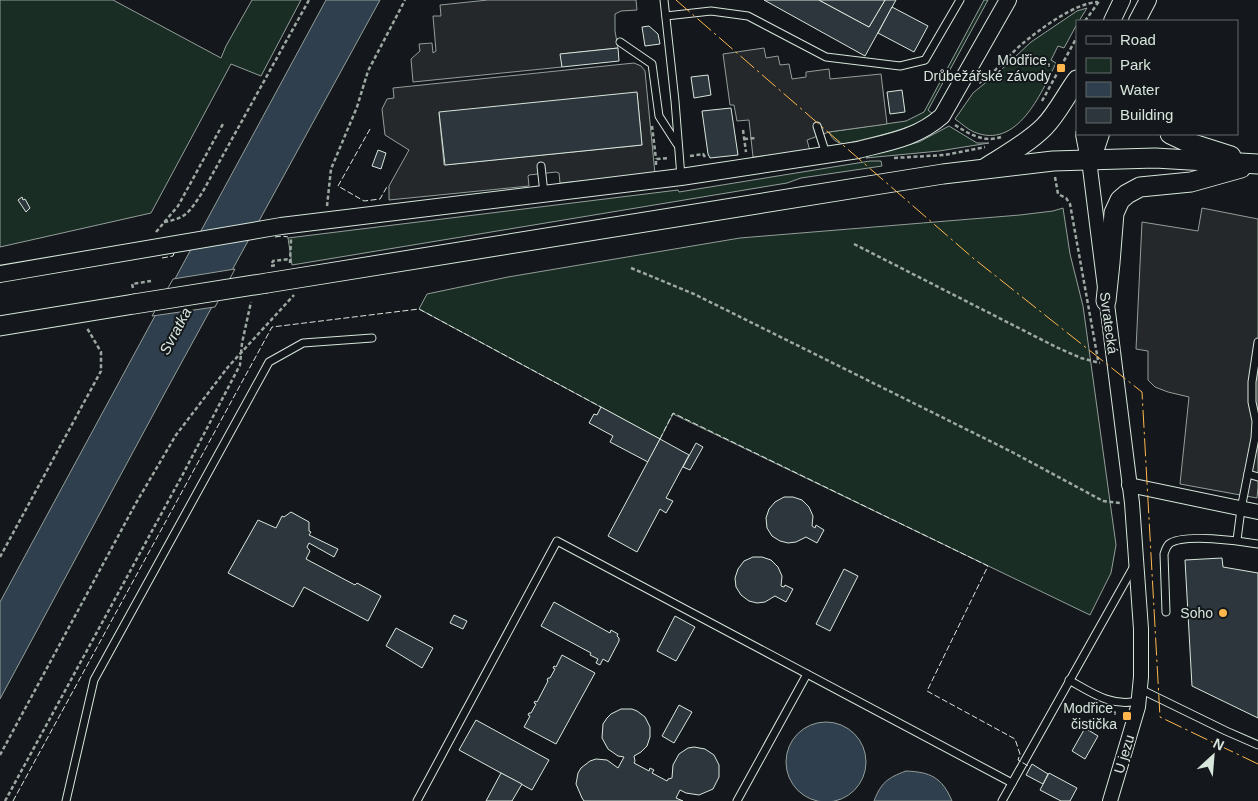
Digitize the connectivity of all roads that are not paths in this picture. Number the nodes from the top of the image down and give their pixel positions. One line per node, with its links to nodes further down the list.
1 (664, 0): 6 (lane)
2 (960, 0): 6 (lane)
3 (1008, 0): 16 (street)
4 (1122, 0): 7 (street)
5 (1148, 0): 8 (street)
6 (666, 16): 15 (lane)
7 (1112, 20)
8 (1138, 20)
9 (620, 42): 15 (lane)
10 (1076, 82): 20 (main road)
11 (817, 126): 16 (lane)
12 (1084, 135): 17 (street)
13 (1101, 135): 17 (street)
14 (1172, 135): 18 (main road)
15 (679, 147): 21 (lane)
16 (826, 155): 21 (street)
17 (1089, 160): 18 (main road); 20 (main road); 24 (street, Svratecká)
18 (1257, 164): 24 (main road)
19 (541, 166): 22 (lane)
20 (983, 169): 25 (main road, bridge)
21 (681, 177): 22 (street)
22 (544, 194): 23 (street)
23 (0, 274)
24 (1106, 301): 30 (street, Svratecká)
25 (0, 326)
26 (372, 338): 42 (lane)
27 (1258, 342): 28 (lane)
28 (1248, 474): 29 (lane); 31 (lane)
29 (1258, 476)
30 (1129, 485): 31 (street); 35 (street, Svratecká)
31 (1241, 509): 32 (street); 33 (lane)
32 (1258, 512)
33 (1237, 540): 34 (lane); 36 (lane)
34 (1258, 544)
35 (1135, 564): 38 (lane); 39 (street, Svratecká)
36 (1166, 612)
37 (807, 674): 41 (lane); 43 (lane); 44 (lane)
38 (1069, 680): 39 (lane); 41 (lane)
39 (1139, 699): 40 (lane); 46 (street, U jezu)
40 (1258, 745)
41 (1012, 783): 45 (lane)
42 (66, 801)
43 (418, 801)
44 (737, 801)
45 (1002, 801)
46 (1110, 801)

